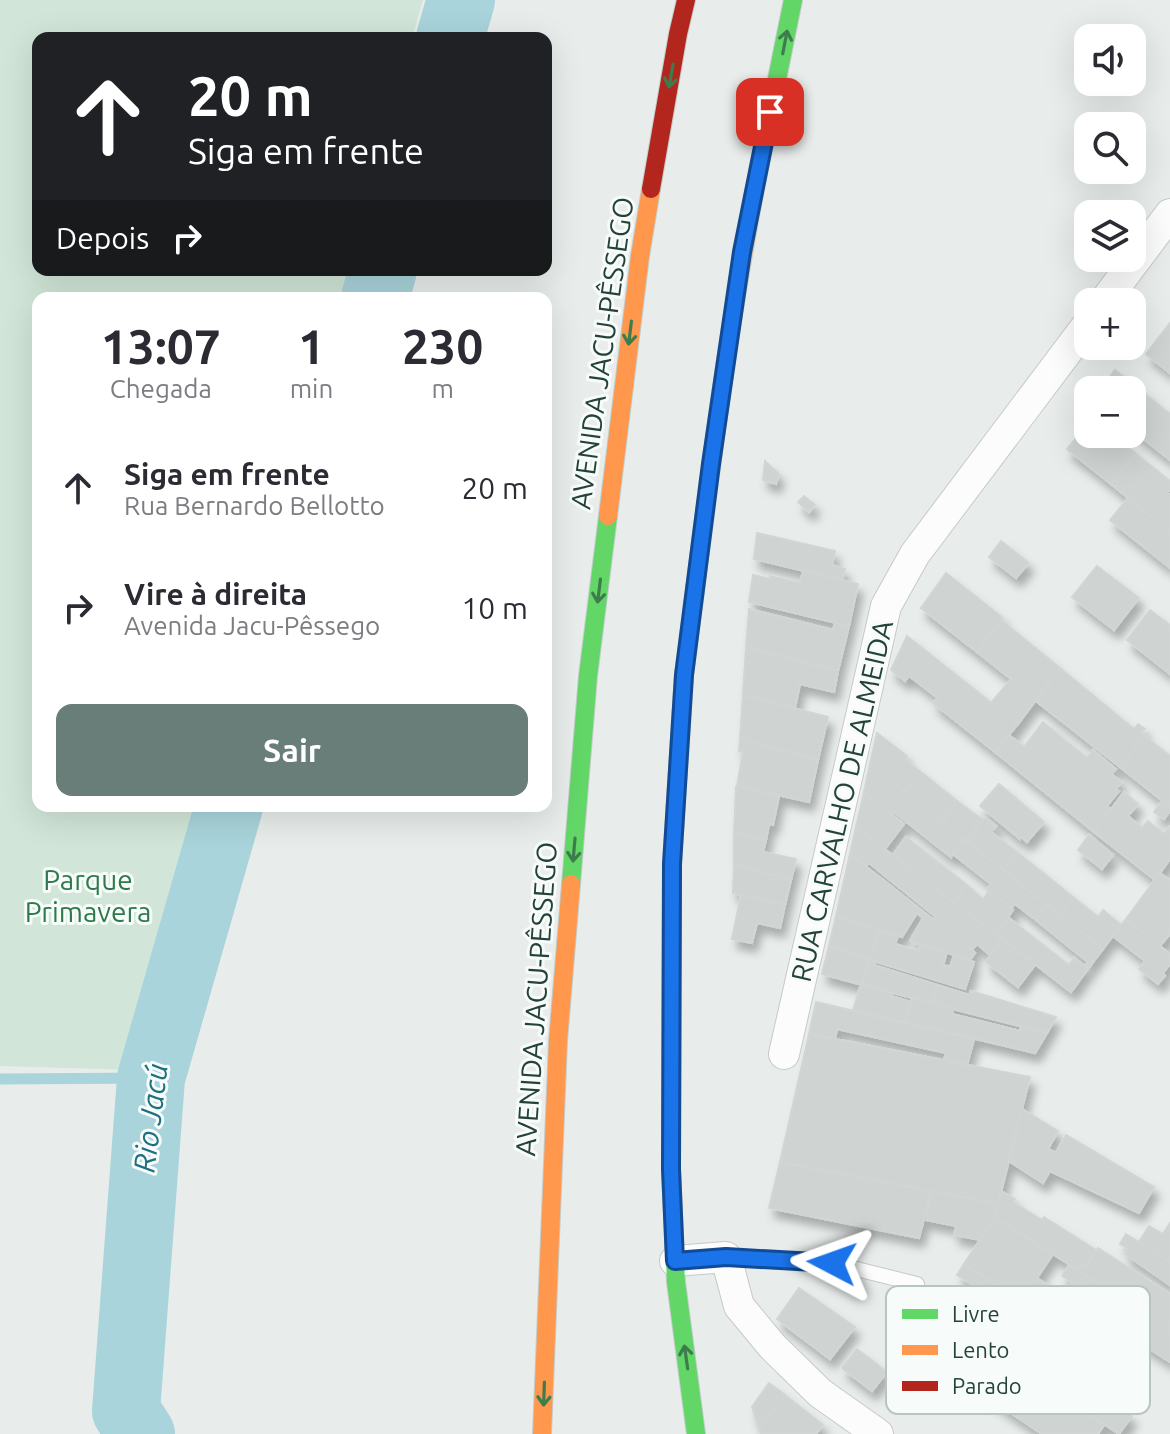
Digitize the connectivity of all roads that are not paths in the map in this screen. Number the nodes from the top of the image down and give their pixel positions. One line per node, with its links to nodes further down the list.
1 (686, 0): 10 (highway, AVENIDA JACU-PÊSSEGO, one-way to 10)
2 (793, 0): 8 (highway, one-way to 2)
3 (1170, 214): 4 (street)
4 (1114, 288)
5 (1074, 343): 6 (street, RUA CARVALHO DE ALMEIDA)
6 (784, 1054)
7 (726, 1257): 8 (street); 9 (lane); 12 (street)
8 (675, 1261): 11 (highway, one-way to 8)
9 (917, 1284)
10 (542, 1434)
11 (696, 1434)
12 (878, 1434)

